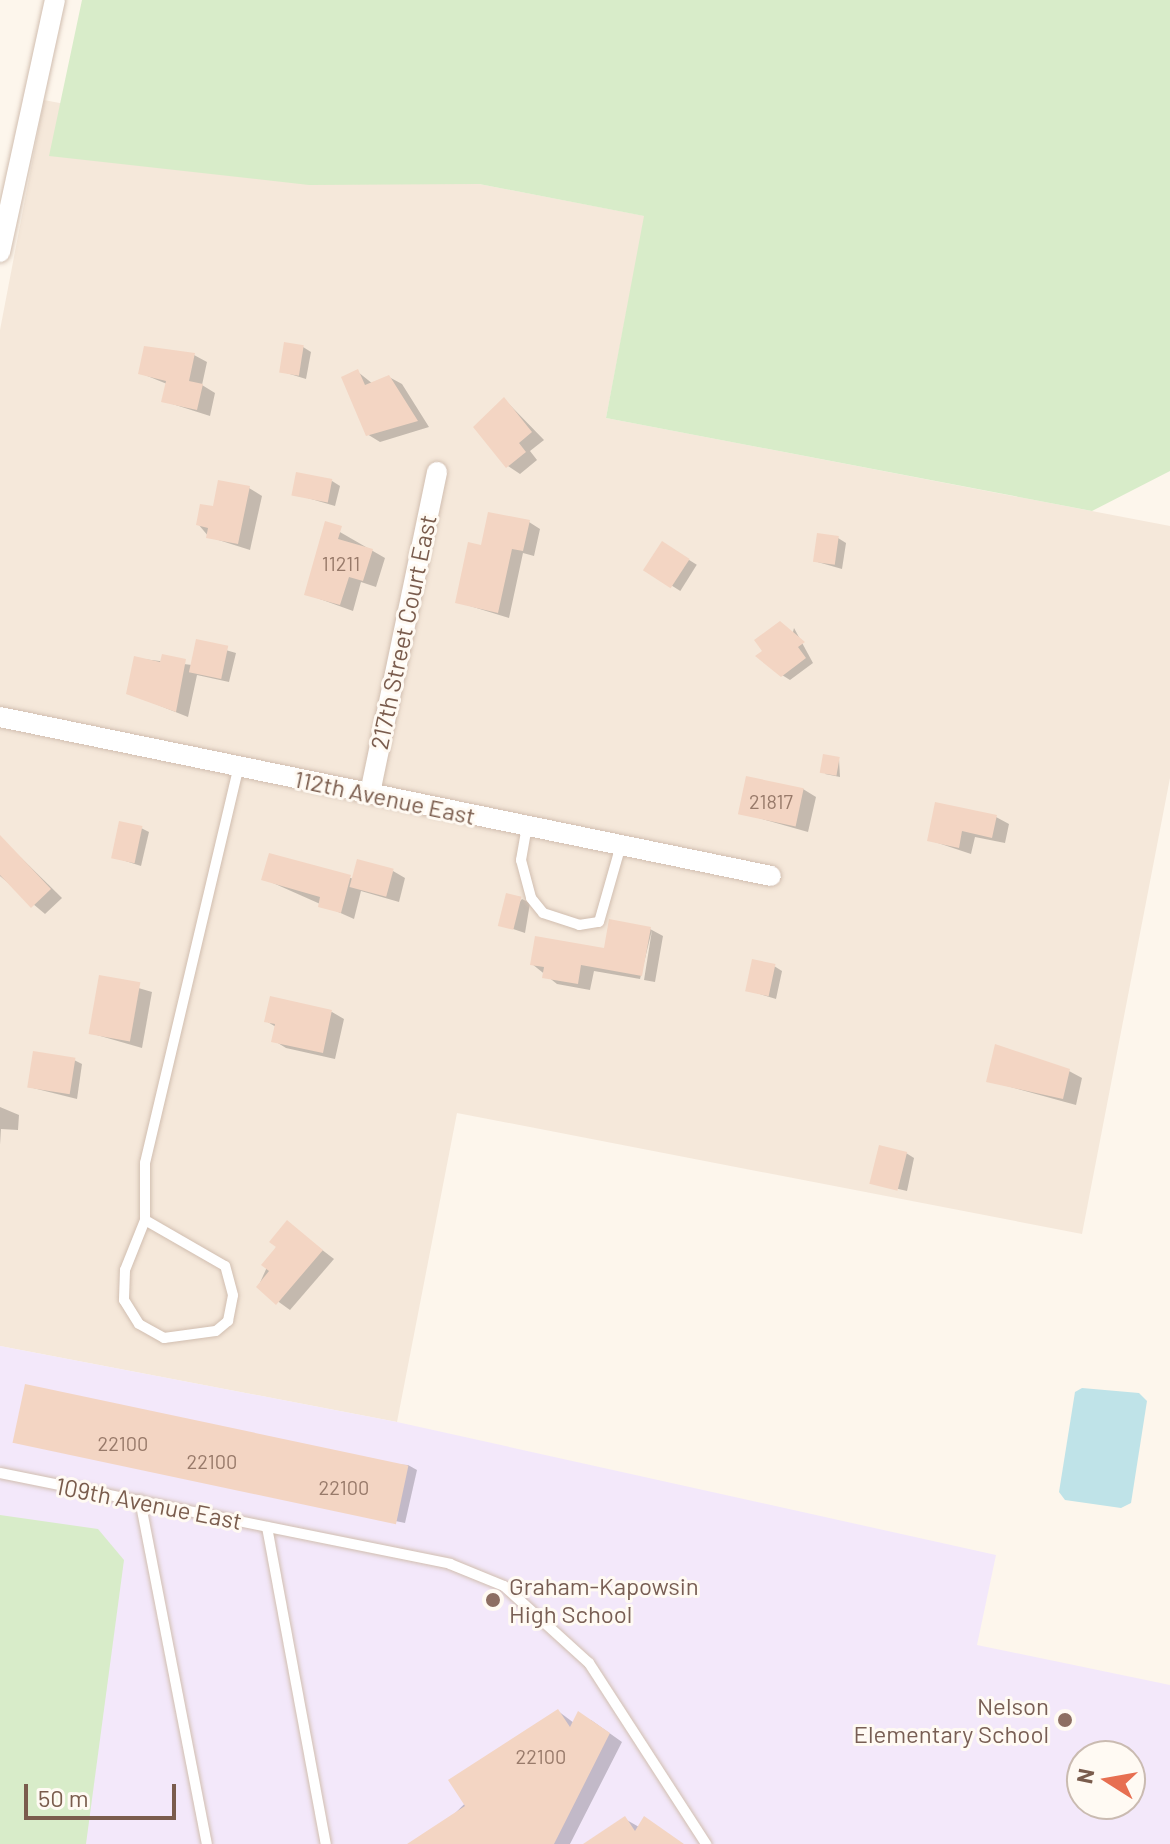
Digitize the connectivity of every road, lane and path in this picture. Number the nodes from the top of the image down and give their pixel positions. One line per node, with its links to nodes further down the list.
1 (55, 0): 2 (street)
2 (0, 252)
3 (437, 472): 6 (street, 217th Street Court East)
4 (0, 717): 5 (street, 112th Avenue East)
5 (239, 766): 6 (street, 112th Avenue East); 10 (lane)
6 (370, 793): 7 (street, 112th Avenue East)
7 (527, 826): 8 (street, 112th Avenue East); 8 (lane)
8 (621, 845): 9 (street, 112th Avenue East)
9 (771, 876)
10 (145, 1220): 10 (lane)
11 (0, 1473): 12 (lane, 109th Avenue East)
12 (140, 1500): 13 (lane, 109th Avenue East); 14 (lane)
13 (267, 1527): 15 (lane); 16 (lane, 109th Avenue East)
14 (207, 1844)
15 (326, 1844)
16 (706, 1844)

